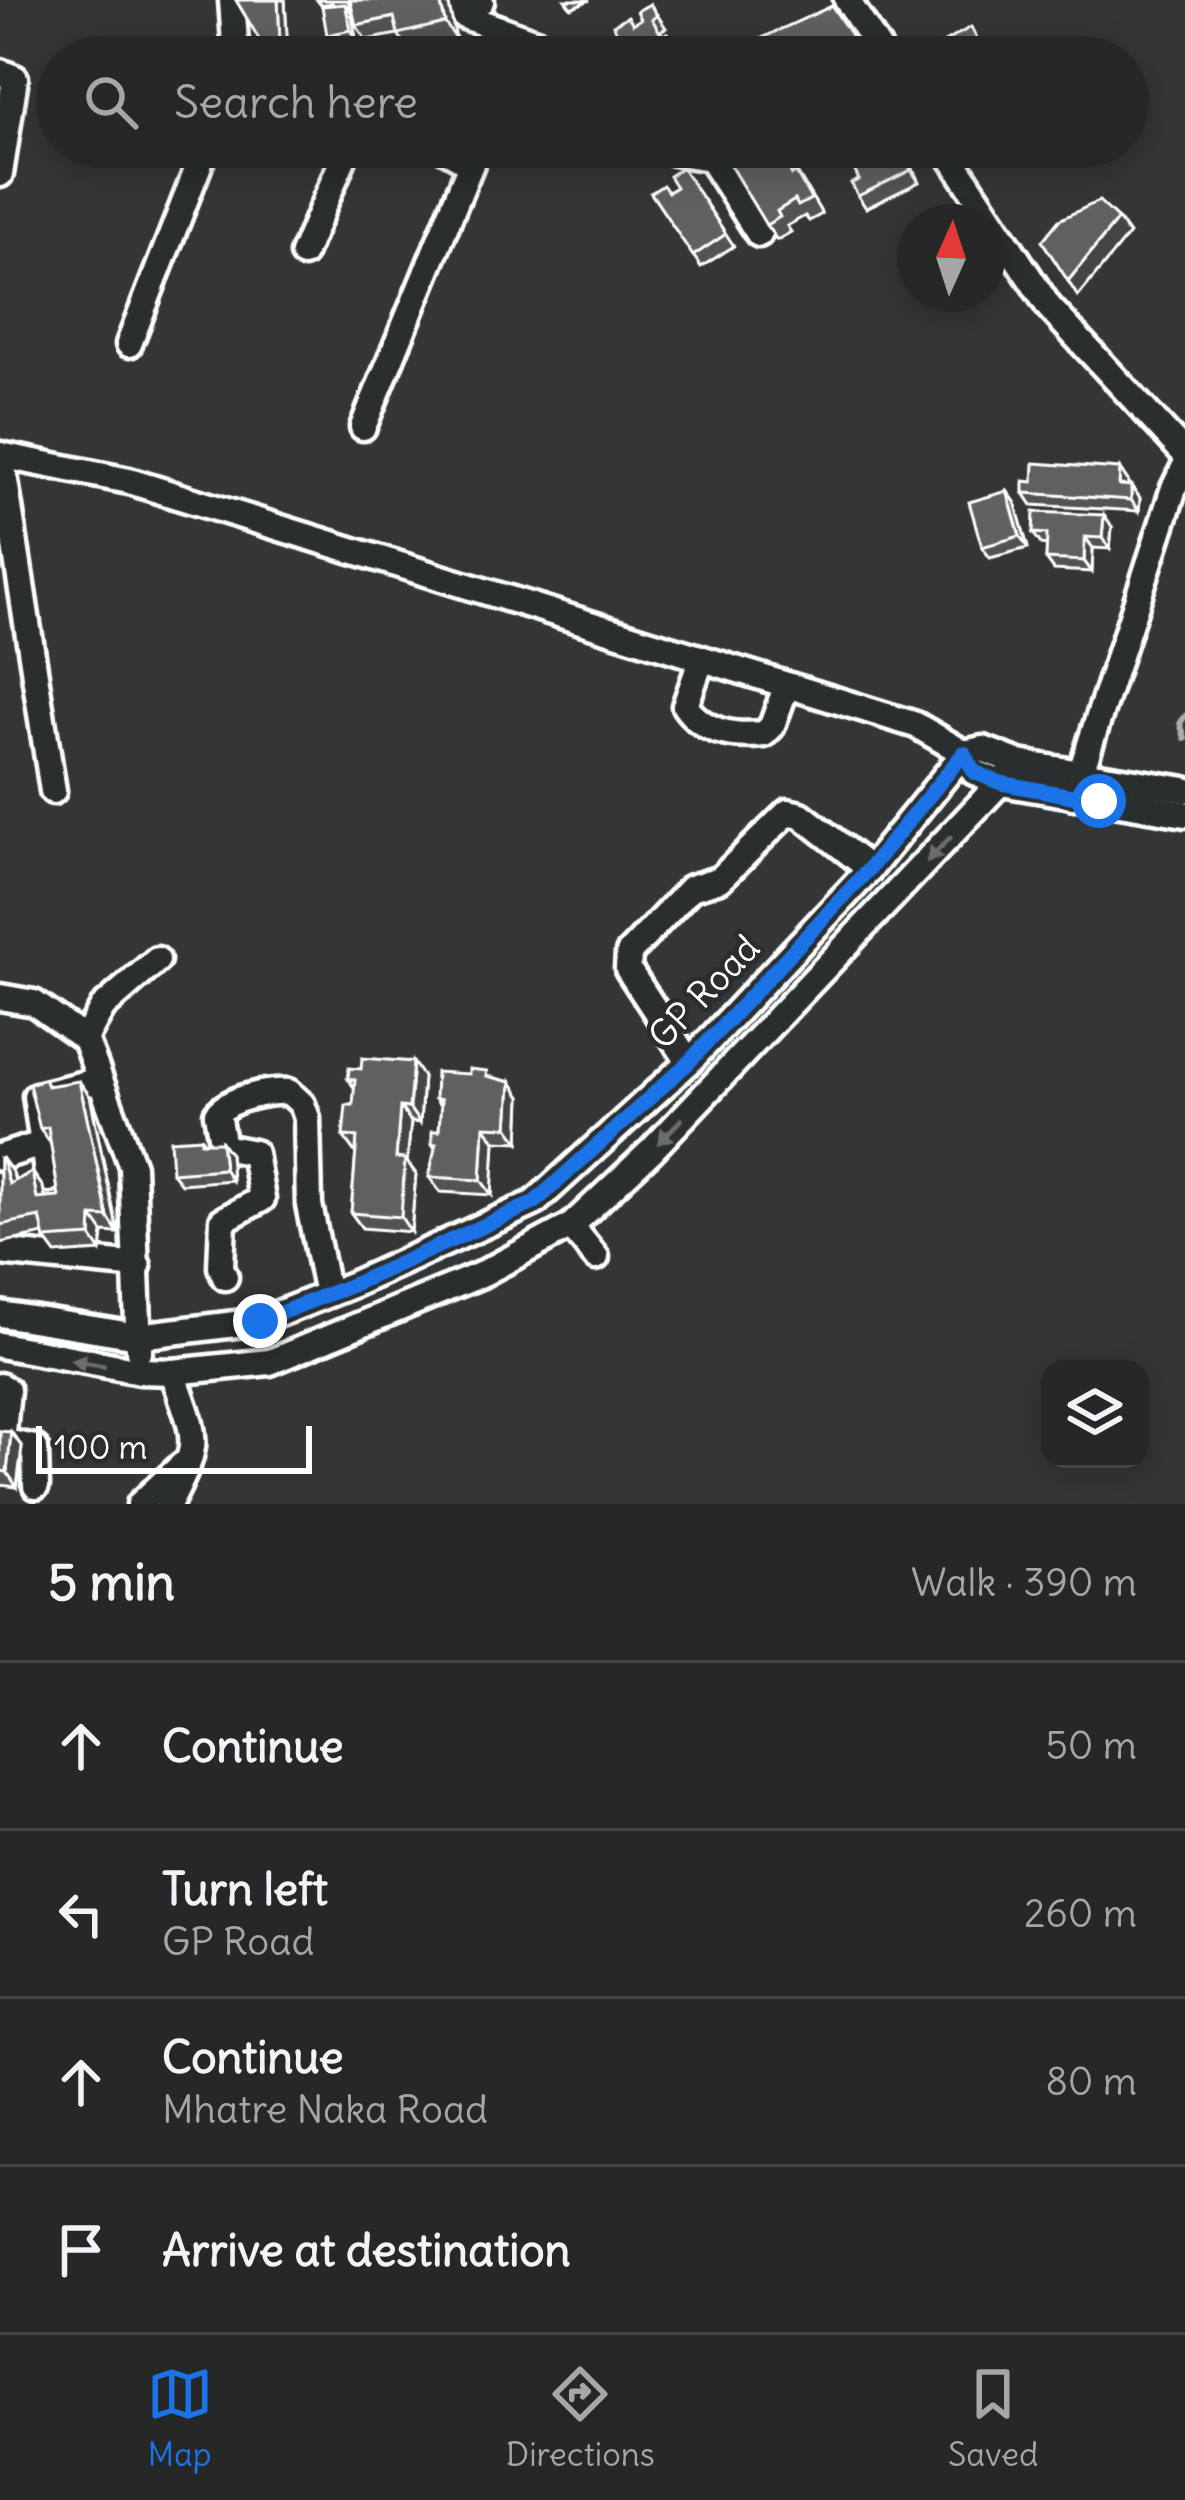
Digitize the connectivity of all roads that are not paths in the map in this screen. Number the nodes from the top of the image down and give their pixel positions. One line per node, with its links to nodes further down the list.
1 (232, 0): 4 (street)
2 (446, 0): 5 (street)
3 (847, 0): 6 (street)
4 (240, 36)
5 (519, 36)
6 (870, 36)
7 (0, 72): 13 (street)
8 (198, 168): 16 (street)
9 (339, 168): 15 (street)
10 (469, 168): 17 (street)
11 (716, 168): 14 (street)
12 (958, 168): 18 (street)
13 (0, 174)
14 (759, 234)
15 (303, 254)
16 (129, 344)
17 (364, 427)
18 (1185, 454)
19 (0, 455): 21 (street); 28 (street)
20 (1185, 466): 26 (street)
21 (700, 661): 22 (street); 22 (street)
22 (786, 687): 23 (street)
23 (964, 753): 24 (street); 25 (street); 30 (street, GP Road)
24 (1019, 763): 25 (street, GP Road); 26 (street)
25 (1001, 783): 26 (street); 39 (street, GP Road, one-way to 39)
26 (1076, 785): 27 (street); 29 (street)
27 (1185, 790)
28 (53, 791)
29 (1185, 814)
30 (869, 869): 34 (street, GP Road); 34 (street)
31 (157, 960): 33 (street)
32 (0, 997): 33 (street)
33 (85, 1039): 35 (street)
34 (689, 1062): 40 (street, GP Road)
35 (100, 1080): 36 (street); 43 (street)
36 (41, 1144): 37 (street); 38 (street)
37 (0, 1157)
38 (48, 1179)
39 (571, 1226): 42 (street); 44 (street, GP Road)
40 (459, 1238): 44 (street); 46 (street, GP Road)
41 (0, 1252): 43 (street)
42 (596, 1256)
43 (138, 1266): 50 (street)
44 (480, 1275): 49 (street, GP Road)
45 (224, 1277): 47 (street)
46 (354, 1284): 47 (street, GP Road); 49 (street)
47 (327, 1294): 50 (street, GP Road)
48 (0, 1314): 50 (street, GP Road)
49 (369, 1323): 53 (street, GP Road)
50 (138, 1336): 52 (street)
51 (0, 1345): 52 (street, GP Road, one-way to 51)
52 (140, 1370): 53 (street, GP Road)
53 (173, 1372): 56 (street)
54 (0, 1386): 55 (street)
55 (1, 1441): 57 (street)
56 (195, 1454): 58 (street); 59 (street)
57 (36, 1486)
58 (140, 1504)
59 (169, 1504)

